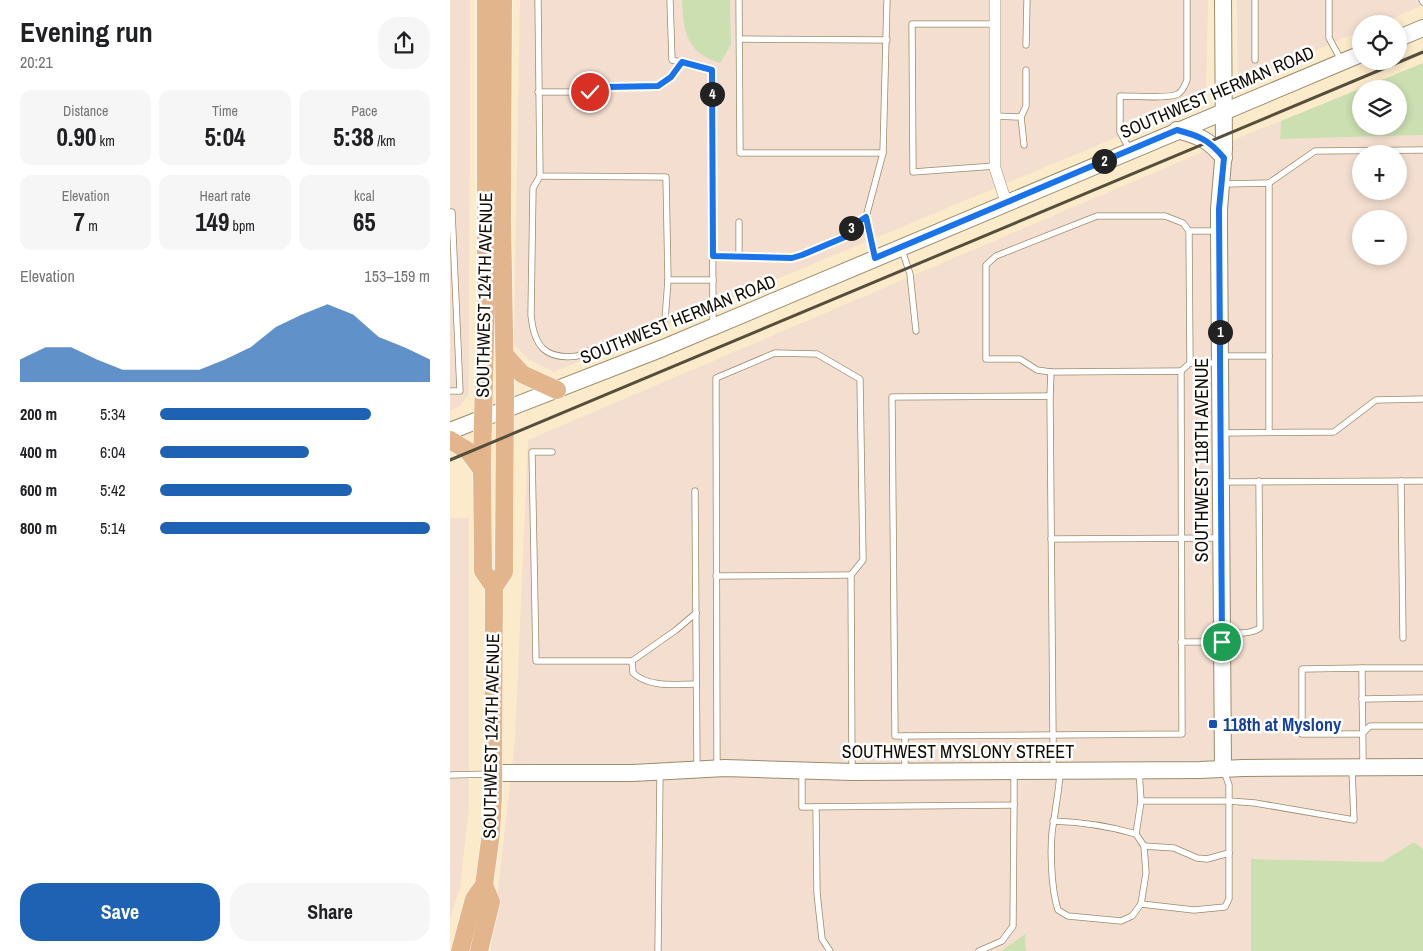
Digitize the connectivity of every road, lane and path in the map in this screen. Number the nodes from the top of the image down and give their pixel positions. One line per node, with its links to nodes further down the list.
1 (486, 0): 63 (main road, SOUTHWEST 124TH AVENUE)
2 (503, 0): 52 (main road, SOUTHWEST 124TH AVENUE)
3 (538, 0): 24 (lane)
4 (670, 0): 21 (lane)
5 (740, 0): 16 (lane)
6 (888, 0): 17 (lane)
7 (995, 0): 13 (street)
8 (1027, 0): 18 (lane)
9 (1187, 0): 30 (lane)
10 (1223, 0): 25 (street, SOUTHWEST 118TH AVENUE)
11 (1255, 0): 20 (lane)
12 (1329, 0): 22 (lane)
13 (995, 24): 26 (street); 34 (lane)
14 (1423, 28): 15 (street)
15 (1407, 35)
16 (740, 39): 17 (lane); 32 (lane)
17 (887, 40): 32 (lane)
18 (1026, 45)
19 (1352, 58): 22 (street, SOUTHWEST HERMAN ROAD)
20 (1255, 60)
21 (682, 62): 24 (lane); 45 (lane)
22 (1342, 62): 25 (street, SOUTHWEST HERMAN ROAD)
23 (1026, 70): 27 (lane)
24 (538, 92): 35 (lane)
25 (1224, 112): 28 (street, SOUTHWEST HERMAN ROAD); 33 (street, SOUTHWEST 118TH AVENUE)
26 (995, 116): 27 (lane); 34 (street)
27 (1021, 116): 29 (lane)
28 (1177, 130): 30 (street, SOUTHWEST HERMAN ROAD); 33 (street)
29 (1024, 145)
30 (1130, 150): 38 (street, SOUTHWEST HERMAN ROAD)
31 (1423, 150): 36 (lane)
32 (883, 153): 40 (lane)
33 (1224, 158): 37 (street, SOUTHWEST 118TH AVENUE)
34 (995, 166): 38 (street)
35 (540, 176): 48 (lane); 48 (lane)
36 (1269, 183): 37 (lane); 53 (lane)
37 (1222, 184): 43 (street, SOUTHWEST 118TH AVENUE)
38 (1006, 202): 44 (street, SOUTHWEST HERMAN ROAD)
39 (450, 212): 59 (lane)
40 (866, 217): 46 (lane); 47 (lane)
41 (739, 222): 46 (lane)
42 (1189, 231): 43 (lane); 55 (lane); 57 (lane)
43 (1219, 231): 54 (street, SOUTHWEST 118TH AVENUE)
44 (901, 247): 47 (street, SOUTHWEST HERMAN ROAD); 51 (lane)
45 (713, 256): 46 (lane); 49 (lane)
46 (739, 257)
47 (875, 258): 50 (street, SOUTHWEST HERMAN ROAD)
48 (668, 280): 49 (lane)
49 (713, 280): 50 (lane)
50 (713, 326): 58 (street, SOUTHWEST HERMAN ROAD)
51 (916, 331)
52 (505, 355): 58 (main road); 62 (main road, SOUTHWEST 124TH AVENUE)
53 (1269, 356): 54 (lane); 65 (lane)
54 (1220, 359): 55 (lane); 66 (street, SOUTHWEST 118TH AVENUE)
55 (1190, 363): 56 (lane)
56 (1181, 371): 57 (lane); 75 (lane)
57 (1051, 372): 60 (lane)
58 (557, 390): 62 (street, SOUTHWEST HERMAN ROAD)
59 (450, 391)
60 (1050, 396): 77 (lane); 94 (lane)
61 (1423, 399): 65 (lane)
62 (505, 409): 63 (street, SOUTHWEST HERMAN ROAD); 80 (main road, SOUTHWEST 124TH AVENUE)
63 (483, 418): 64 (street, SOUTHWEST HERMAN ROAD); 69 (main road, SOUTHWEST 124TH AVENUE)
64 (450, 431)
65 (1269, 432): 66 (lane)
66 (1221, 433): 73 (street, SOUTHWEST 118TH AVENUE)
67 (450, 440): 69 (main road)
68 (552, 452): 85 (lane)
69 (482, 470): 80 (main road, SOUTHWEST 124TH AVENUE)
70 (1259, 481): 71 (lane); 73 (lane); 82 (lane)
71 (1401, 481): 72 (lane); 83 (lane)
72 (1423, 481)
73 (1221, 482): 76 (street, SOUTHWEST 118TH AVENUE)
74 (695, 491): 81 (lane)
75 (1181, 538): 76 (lane); 77 (lane); 84 (lane)
76 (1222, 538): 82 (street, SOUTHWEST 118TH AVENUE)
77 (1051, 539): 92 (lane)
78 (851, 575): 79 (lane); 79 (lane); 105 (lane)
79 (716, 576): 97 (lane)
80 (494, 587): 107 (main road, SOUTHWEST 124TH AVENUE)
81 (696, 614): 85 (lane); 88 (lane)
82 (1222, 637): 84 (lane); 100 (street, SOUTHWEST 118TH AVENUE)
83 (1403, 638)
84 (1181, 642): 92 (lane)
85 (632, 662): 88 (lane)
86 (1362, 668): 87 (lane); 90 (lane); 93 (lane)
87 (1423, 668)
88 (696, 684): 98 (lane)
89 (1423, 698): 90 (lane)
90 (1362, 700): 93 (lane)
91 (1423, 726): 93 (lane)
92 (1053, 734): 94 (lane); 103 (lane)
93 (1362, 734): 95 (lane)
94 (905, 736): 106 (lane)
95 (1357, 767): 96 (street, SOUTHWEST MYSLONY STREET); 100 (street, SOUTHWEST MYSLONY STREET); 109 (lane)
96 (1423, 767)
97 (717, 768): 98 (street, SOUTHWEST MYSLONY STREET); 99 (street, SOUTHWEST MYSLONY STREET)
98 (697, 770): 101 (street, SOUTHWEST MYSLONY STREET)
99 (802, 770): 105 (street, SOUTHWEST MYSLONY STREET); 112 (lane)
100 (1223, 770): 104 (street, SOUTHWEST MYSLONY STREET); 109 (lane)
101 (660, 771): 107 (street, SOUTHWEST MYSLONY STREET); 121 (lane)
102 (1014, 771): 103 (street, SOUTHWEST MYSLONY STREET); 106 (street, SOUTHWEST MYSLONY STREET); 111 (lane)
103 (1057, 771): 104 (street, SOUTHWEST MYSLONY STREET); 113 (lane)
104 (1139, 771): 110 (lane)
105 (852, 772): 106 (street, SOUTHWEST MYSLONY STREET)
106 (905, 772)
107 (493, 773): 108 (lane); 117 (main road, SOUTHWEST 124TH AVENUE)
108 (450, 776)
109 (1229, 801): 110 (lane); 116 (lane)
110 (1141, 802): 114 (lane)
111 (1014, 805): 112 (lane); 123 (lane)
112 (816, 807): 122 (lane)
113 (1053, 821): 114 (lane); 118 (lane)
114 (1136, 834): 115 (lane)
115 (1144, 846): 116 (lane); 118 (lane)
116 (1229, 853): 118 (lane)
117 (484, 885): 119 (main road, SOUTHWEST 124TH AVENUE); 120 (main road, SOUTHWEST 124TH AVENUE)
118 (1141, 904)
119 (460, 951)
120 (479, 951)
121 (658, 951)
122 (830, 951)
123 (979, 951)

